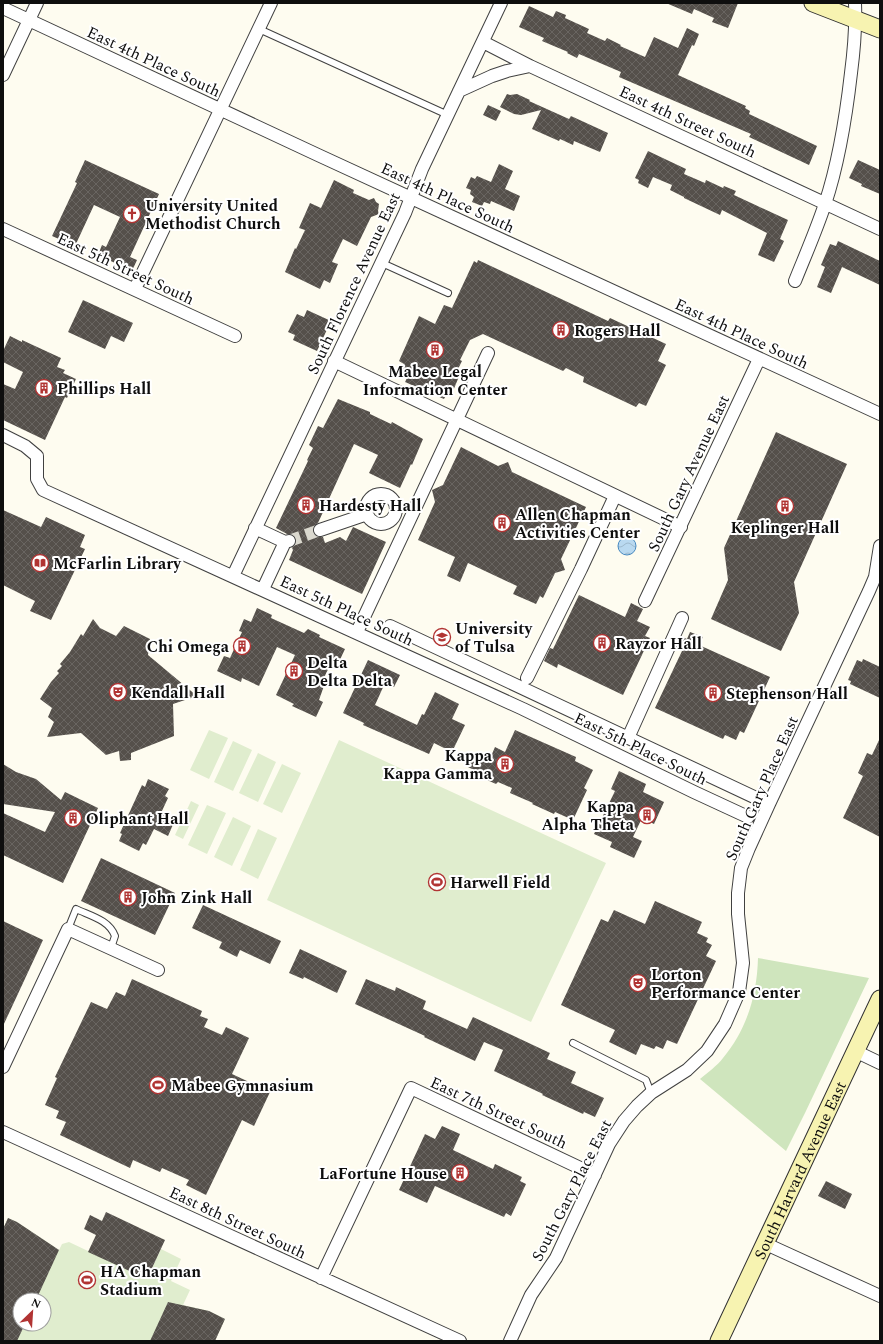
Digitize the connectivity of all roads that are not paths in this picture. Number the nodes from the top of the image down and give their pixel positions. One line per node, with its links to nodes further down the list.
1 (37, 3): 7 (street)
2 (271, 3): 8 (street)
3 (501, 3): 10 (street, South Florence Avenue East)
4 (813, 3): 6 (main road)
5 (3, 8): 7 (street, East 4th Place South)
6 (855, 11): 9 (main road); 17 (street)
7 (29, 20): 12 (street); 14 (street, East 4th Place South)
8 (259, 29): 14 (street); 15 (lane)
9 (880, 29)
10 (483, 42): 11 (street, East 4th Street South); 13 (street, South Florence Avenue East)
11 (530, 66): 13 (street); 17 (street, East 4th Street South)
12 (3, 75)
13 (460, 91): 15 (street, South Florence Avenue East)
14 (220, 110): 16 (street, East 4th Place South); 22 (street)
15 (448, 115): 16 (street, South Florence Avenue East)
16 (411, 198): 20 (street, South Florence Avenue East); 26 (street, East 4th Place South)
17 (826, 202): 19 (street, East 4th Street South); 21 (street)
18 (3, 229): 22 (street, East 5th Street South)
19 (880, 229)
20 (382, 263): 23 (lane); 27 (street, South Florence Avenue East)
21 (795, 281)
22 (135, 289): 24 (street, East 5th Street South)
23 (448, 293)
24 (235, 336)
25 (488, 353): 29 (street)
26 (759, 359): 28 (street, East 4th Place South); 35 (street, South Gary Avenue East)
27 (334, 362): 29 (street); 36 (street, South Florence Avenue East)
28 (880, 414)
29 (458, 420): 31 (street); 34 (street)
30 (3, 435): 39 (street, East 5th Place South)
31 (615, 496): 35 (street); 45 (street)
32 (367, 514): 33 (street); 33 (street); 37 (street)
33 (395, 515): 34 (street)
34 (409, 521): 44 (street)
35 (681, 527): 41 (street, South Gary Avenue East)
36 (255, 528): 39 (street, South Florence Avenue East); 40 (street)
37 (320, 530)
38 (880, 546): 47 (street, South Gary Place East)
39 (233, 576): 40 (street, East 5th Place South)
40 (263, 589): 44 (street, East 5th Place South)
41 (645, 601)
42 (682, 618): 46 (street)
43 (390, 626): 46 (street, East 5th Place South)
44 (356, 632): 48 (street, East 5th Place South)
45 (526, 678)
46 (628, 738): 47 (street, East 5th Place South)
47 (769, 804): 57 (street, South Gary Place East)
48 (748, 817)
49 (68, 929): 50 (street); 50 (lane); 56 (street)
50 (110, 948): 51 (street)
51 (158, 970)
52 (880, 999): 54 (main road, South Harvard Avenue East)
53 (573, 1043): 57 (lane)
54 (855, 1051): 55 (street); 60 (main road, South Harvard Avenue East)
55 (880, 1062)
56 (3, 1067)
57 (651, 1093): 59 (street, South Gary Place East)
58 (3, 1132): 61 (street, East 8th Street South)
59 (595, 1175): 61 (street, East 7th Street South); 64 (street, South Gary Place East)
60 (766, 1244): 62 (street); 65 (main road, South Harvard Avenue East)
61 (321, 1278): 63 (street, East 8th Street South)
62 (880, 1296)
63 (460, 1341)
64 (510, 1341)
65 (719, 1341)

